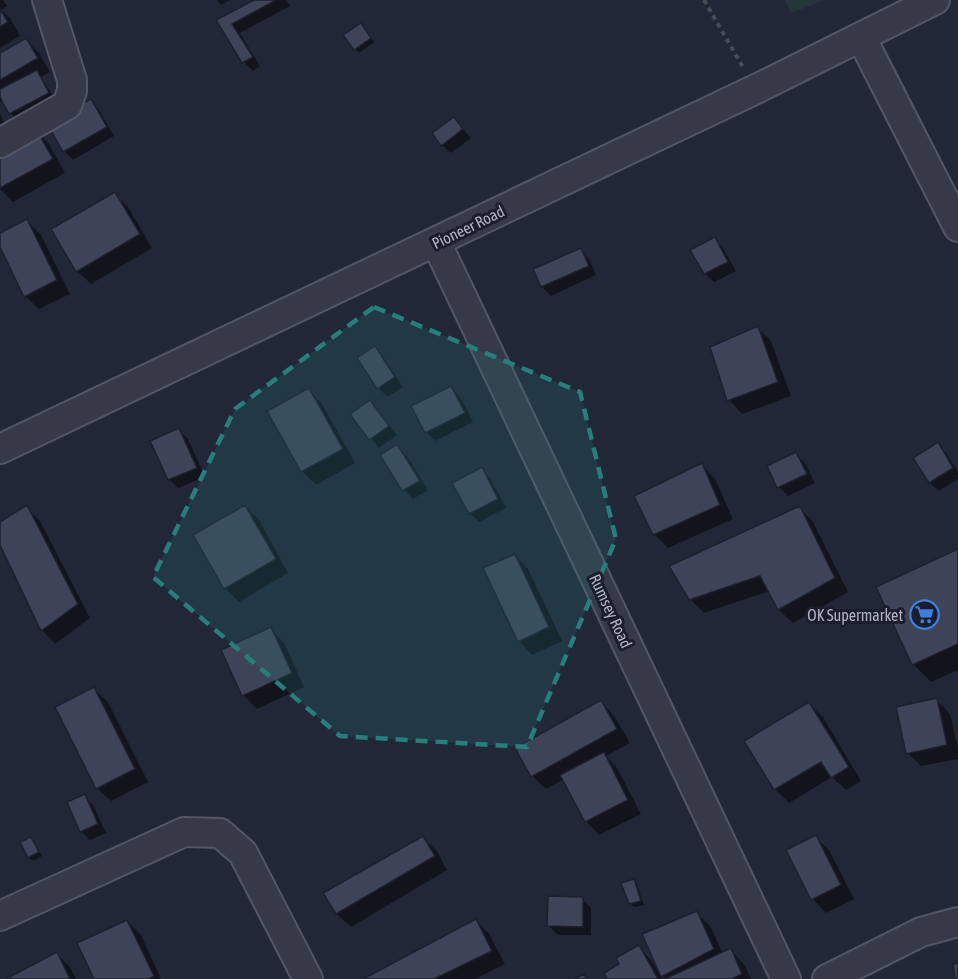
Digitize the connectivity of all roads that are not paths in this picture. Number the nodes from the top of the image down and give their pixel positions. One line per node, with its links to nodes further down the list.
1 (47, 0): 4 (street)
2 (935, 0): 3 (street, Pioneer Road)
3 (861, 37): 5 (street); 6 (street, Pioneer Road)
4 (0, 142)
5 (958, 227)
6 (436, 242): 7 (street, Pioneer Road); 11 (street, Rumsey Road)
7 (0, 449)
8 (0, 916): 10 (street)
9 (958, 922): 12 (street)
10 (308, 979)
11 (786, 979)
12 (827, 979)

